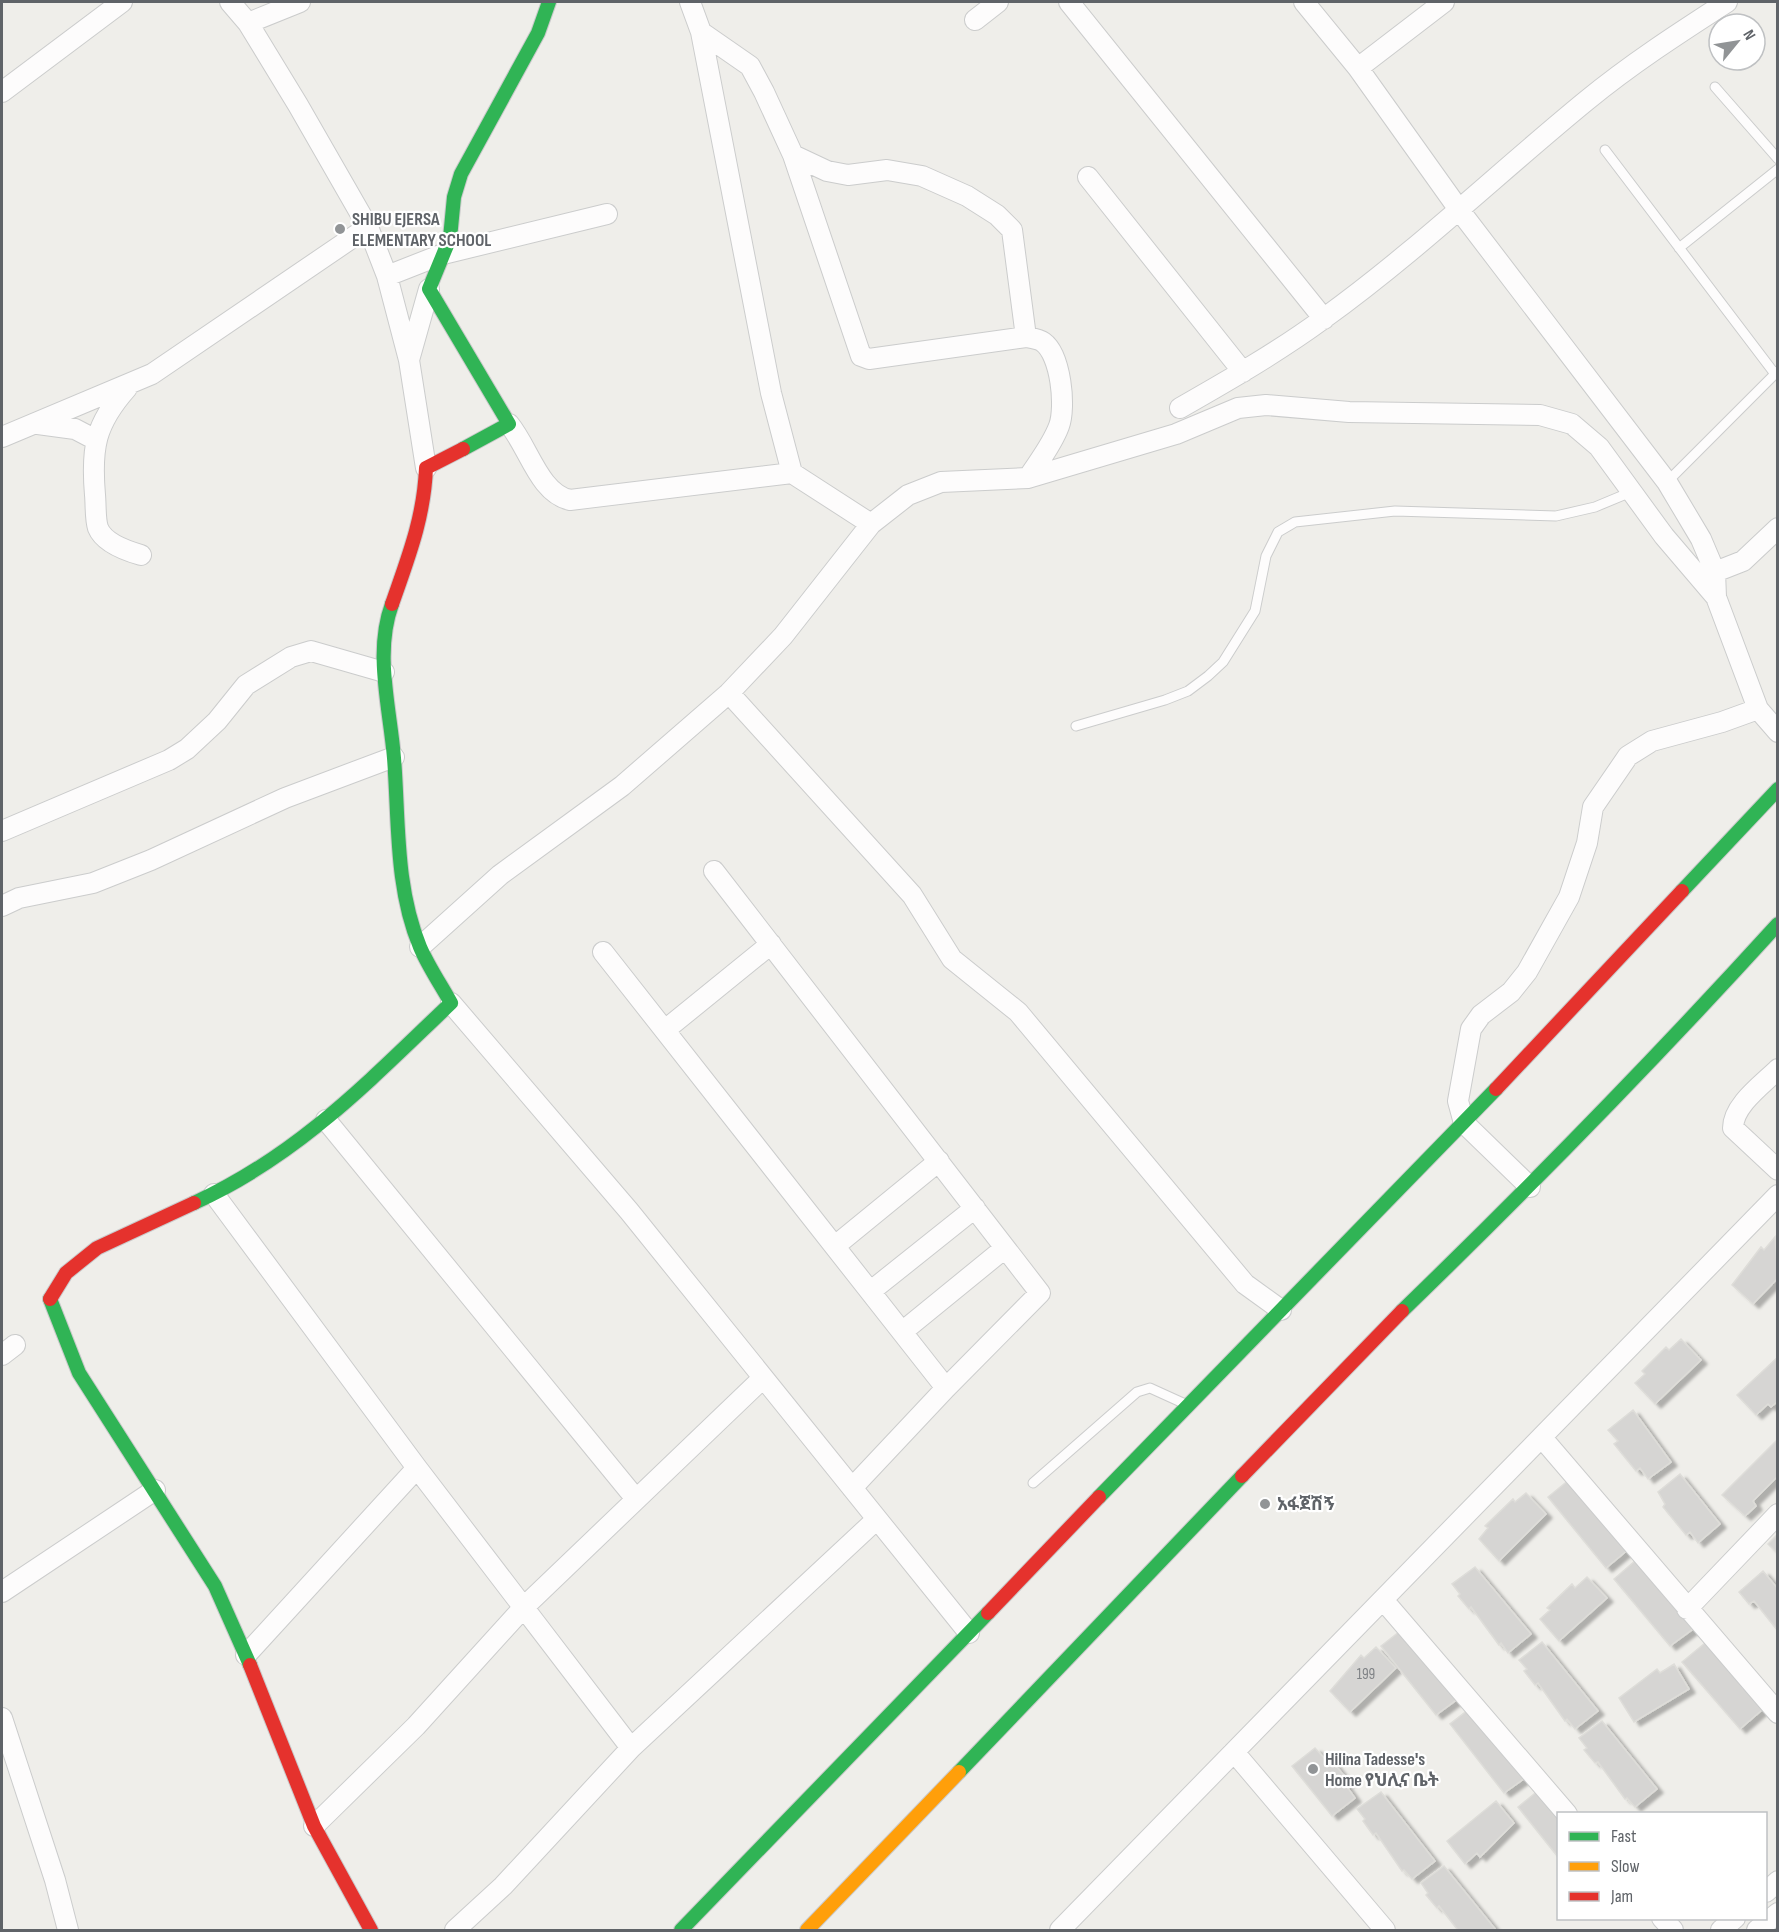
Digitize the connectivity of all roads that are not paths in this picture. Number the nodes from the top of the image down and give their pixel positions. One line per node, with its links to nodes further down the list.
1 (122, 2): 16 (street)
2 (230, 2): 12 (street)
3 (300, 2): 12 (street)
4 (549, 2): 26 (main road)
5 (690, 2): 13 (street)
6 (998, 2): 11 (street)
7 (1070, 2): 29 (street)
8 (1304, 2): 14 (street)
9 (1444, 2): 14 (street)
10 (1727, 2): 22 (street)
11 (975, 20)
12 (248, 23): 24 (street)
13 (701, 32): 18 (street); 41 (street)
14 (1358, 68): 22 (street)
15 (1715, 87): 19 (lane)
16 (2, 92)
17 (1605, 150): 25 (lane)
18 (793, 155): 30 (street); 30 (street)
19 (1778, 159)
20 (1778, 169): 25 (lane)
21 (1088, 177): 32 (street)
22 (1460, 211): 29 (street); 43 (street)
23 (607, 214): 26 (street)
24 (368, 227): 27 (street); 34 (street)
25 (1679, 248): 33 (lane)
26 (443, 254): 27 (street); 28 (main road)
27 (387, 276): 31 (street)
28 (429, 289): 31 (street); 37 (main road)
29 (1324, 319): 32 (street)
30 (1026, 337): 42 (street)
31 (409, 360): 40 (street)
32 (1243, 372): 35 (street)
33 (1776, 372): 43 (lane)
34 (131, 383): 36 (street); 39 (street)
35 (1180, 408)
36 (35, 423): 38 (street); 39 (street)
37 (509, 424): 40 (main road); 41 (street)
38 (2, 437)
39 (96, 440): 47 (street)
40 (426, 468): 50 (main road)
41 (792, 473): 45 (street)
42 (1028, 478): 44 (street); 45 (street)
43 (1666, 482): 48 (street)
44 (1631, 492): 49 (street); 53 (lane)
45 (871, 524): 51 (street)
46 (1778, 528): 48 (street)
47 (141, 555)
48 (1715, 572): 49 (street)
49 (1716, 597): 52 (street)
50 (384, 672): 55 (main road); 57 (street)
51 (729, 693): 62 (street); 78 (street)
52 (1758, 709): 54 (street); 68 (street)
53 (1076, 726)
54 (1778, 732)
55 (394, 757): 59 (street); 62 (main road)
56 (1778, 789): 68 (main road)
57 (2, 831)
58 (714, 871): 61 (street)
59 (2, 906)
60 (1778, 924): 71 (main road)
61 (771, 944): 65 (street); 69 (street)
62 (420, 947): 64 (main road)
63 (603, 952): 65 (street)
64 (451, 1003): 67 (main road); 80 (street)
65 (665, 1030): 75 (street)
66 (1778, 1069): 70 (street)
67 (326, 1120): 72 (main road); 88 (street)
68 (1464, 1123): 71 (street); 78 (main road)
69 (939, 1161): 74 (street); 75 (street)
70 (1778, 1170)
71 (1530, 1187): 109 (main road)
72 (214, 1194): 84 (street); 87 (main road)
73 (1778, 1195): 83 (street)
74 (975, 1209): 76 (street); 77 (street)
75 (835, 1246): 77 (street)
76 (1005, 1248): 79 (street); 81 (street)
77 (871, 1292): 79 (street)
78 (1281, 1310): 82 (main road)
79 (902, 1332): 81 (street)
80 (763, 1378): 86 (street); 88 (street)
81 (946, 1388): 86 (street)
82 (1187, 1406): 85 (lane); 95 (main road)
83 (1542, 1438): 92 (street); 94 (street)
84 (417, 1468): 93 (street); 96 (street)
85 (1033, 1483)
86 (852, 1488): 90 (street)
87 (155, 1490): 91 (street); 96 (main road)
88 (636, 1499): 93 (street)
89 (1778, 1514): 94 (street)
90 (877, 1519): 95 (street); 99 (street)
91 (2, 1592)
92 (1384, 1601): 100 (street); 101 (street)
93 (524, 1607): 99 (street); 102 (street)
94 (1687, 1609): 97 (street)
95 (969, 1633): 108 (main road)
96 (246, 1655): 102 (main road)
97 (1778, 1713)
98 (2, 1718): 105 (street)
99 (631, 1748): 107 (street)
100 (1234, 1752): 104 (street); 110 (street)
101 (1565, 1812)
102 (314, 1826): 106 (main road)
103 (1778, 1913): 111 (street)
104 (1375, 1927)
105 (68, 1930)
106 (371, 1930)
107 (455, 1930)
108 (681, 1930)
109 (807, 1930)
110 (1060, 1930)
111 (1757, 1930)

